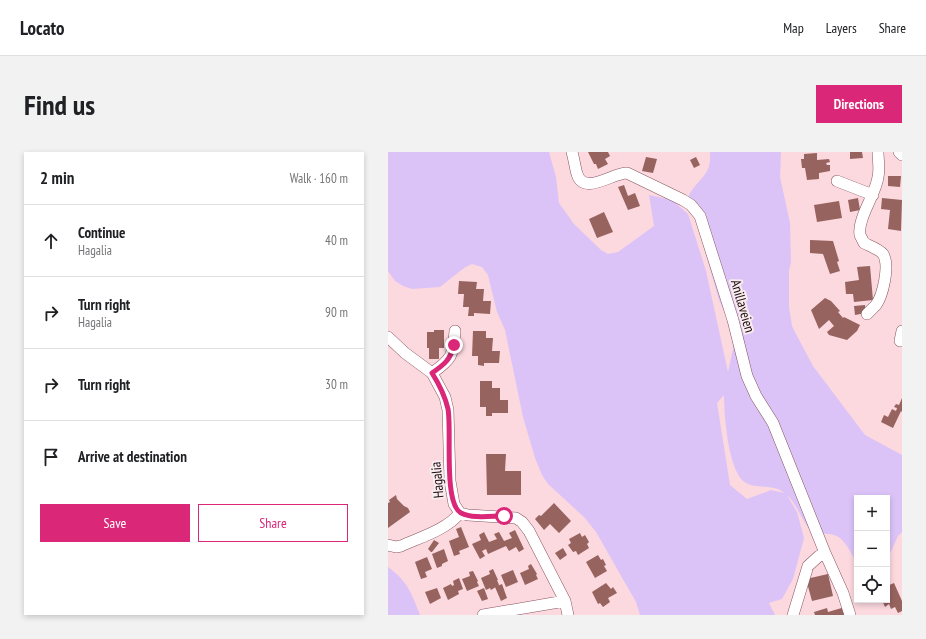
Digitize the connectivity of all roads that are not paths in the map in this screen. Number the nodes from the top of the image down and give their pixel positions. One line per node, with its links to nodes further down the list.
1 (572, 152): 13 (street, Anillaveien)
2 (878, 152): 6 (street)
3 (899, 152): 4 (street)
4 (902, 155)
5 (837, 181): 6 (street)
6 (873, 195): 7 (street)
7 (867, 314)
8 (455, 331): 10 (street)
9 (388, 337): 10 (street, Hagalia)
10 (432, 373): 11 (street, Hagalia)
11 (460, 513): 12 (street); 14 (street, Hagalia)
12 (388, 545)
13 (825, 553): 17 (street); 18 (street, Anillaveien)
14 (565, 601): 15 (street); 16 (street, Hagalia)
15 (483, 615)
16 (568, 615)
17 (793, 615)
18 (850, 615)

